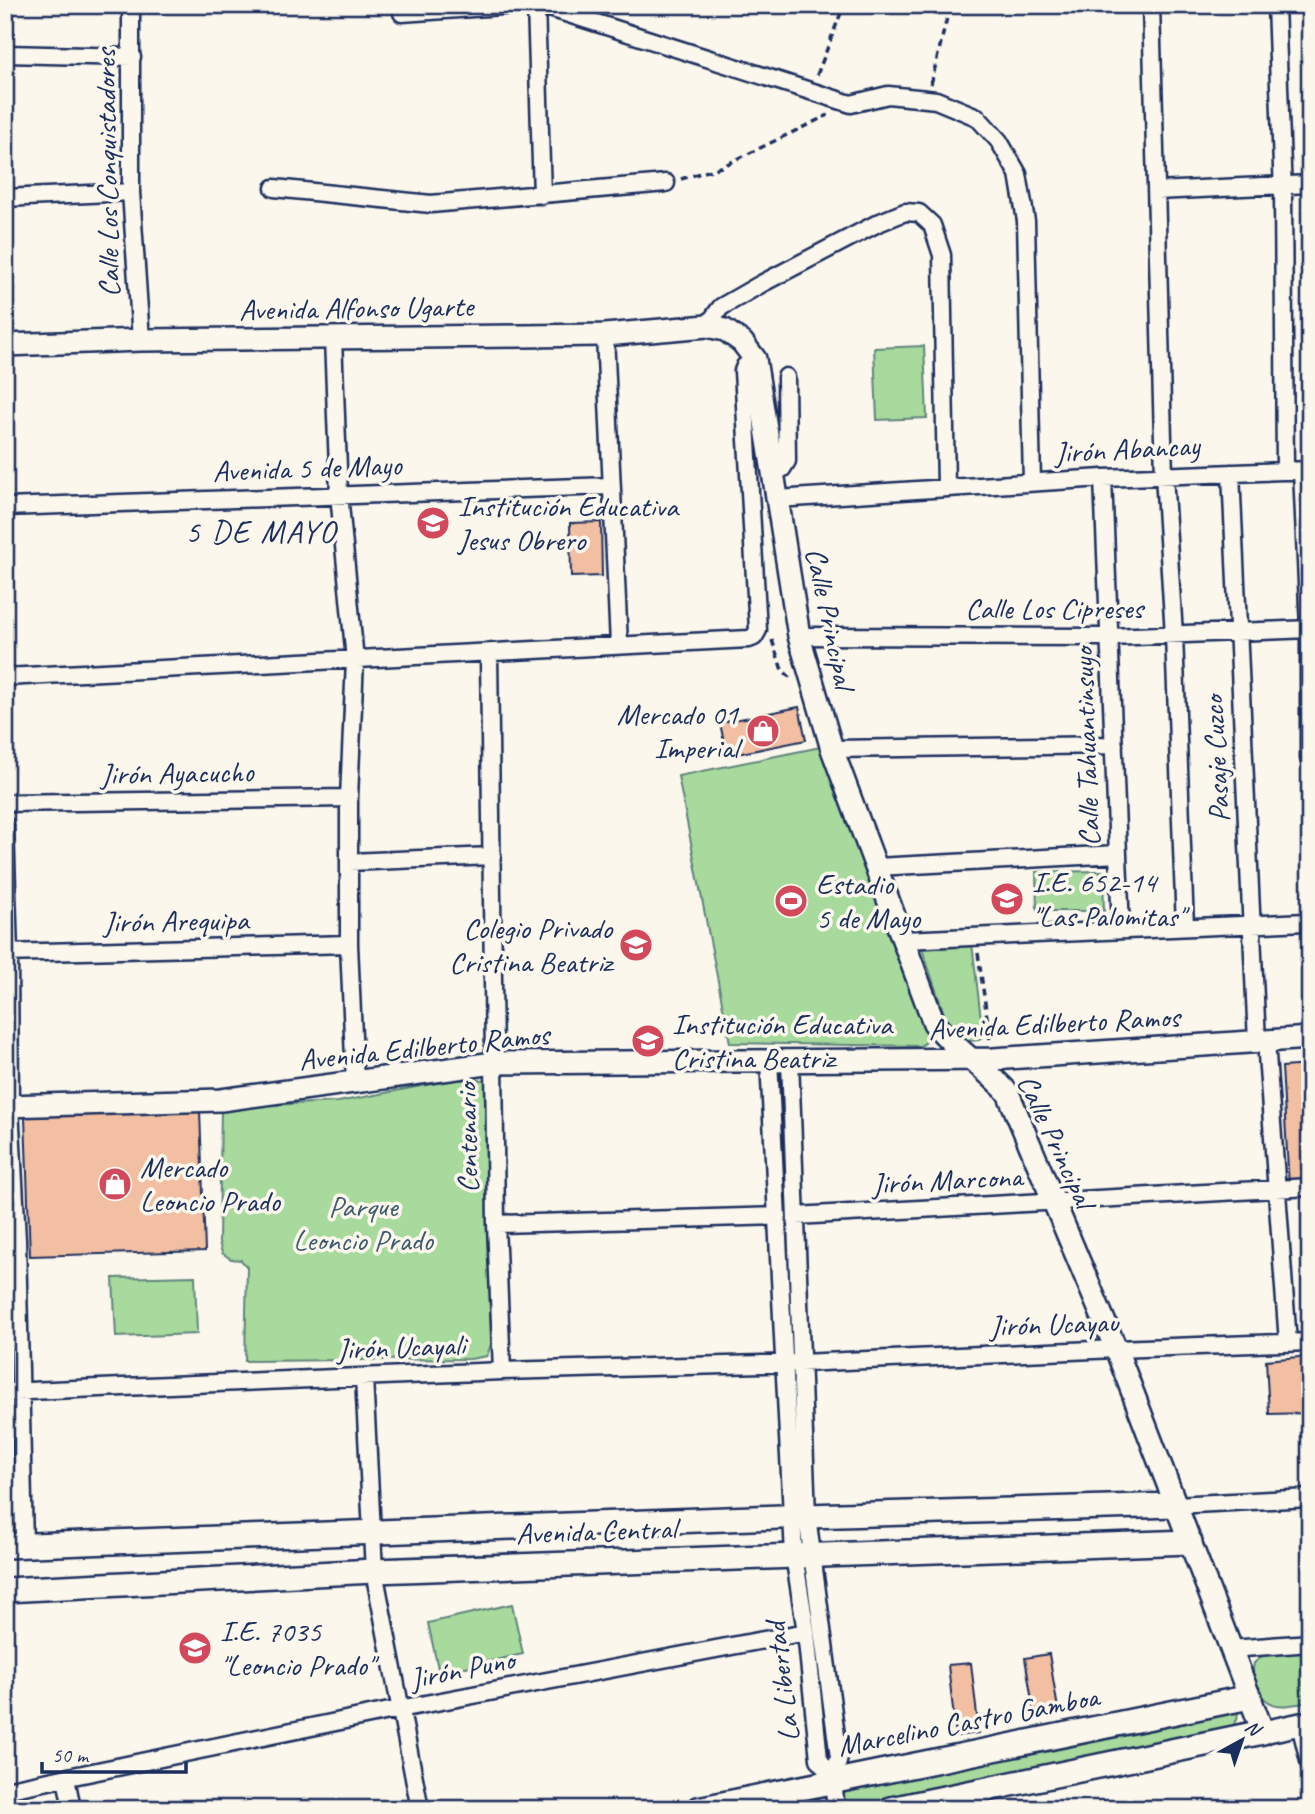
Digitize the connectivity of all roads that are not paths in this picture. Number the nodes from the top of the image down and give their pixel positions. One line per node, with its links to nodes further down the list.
1 (131, 5): 8 (street, Calle Los Conquistadores)
2 (402, 5): 3 (street)
3 (516, 5)
4 (538, 5): 15 (street); 30 (street)
5 (1151, 5): 13 (street)
6 (1276, 5): 11 (street)
7 (5, 54): 8 (street)
8 (132, 57): 14 (street, Calle Los Conquistadores)
9 (666, 183): 15 (street)
10 (1310, 184): 11 (street)
11 (1283, 186): 13 (street); 25 (street)
12 (274, 188): 15 (street)
13 (1156, 191): 28 (street)
14 (131, 192): 16 (street); 20 (street, Calle Los Conquistadores)
15 (542, 195)
16 (5, 198)
17 (707, 326): 18 (street, Avenida Alfonso Ugarte); 22 (street); 32 (street)
18 (604, 335): 19 (street, Avenida Alfonso Ugarte); 31 (street)
19 (332, 338): 20 (street, Avenida Alfonso Ugarte); 33 (street)
20 (141, 340): 21 (street, Avenida Alfonso Ugarte)
21 (5, 345)
22 (755, 359): 26 (street, Calle Principal); 41 (street)
23 (786, 377): 26 (street)
24 (1306, 470): 25 (street, Jirón Abancay); 36 (street)
25 (1285, 471): 27 (street, Jirón Abancay)
26 (773, 472): 34 (street, Calle Principal)
27 (1231, 473): 28 (street, Jirón Abancay); 37 (street, Pasaje Cuzco)
28 (1164, 475): 29 (street, Jirón Abancay); 38 (street)
29 (1103, 478): 30 (street, Jirón Abancay); 40 (street, Calle Tahuantinsuyo)
30 (1032, 482): 32 (street, Jirón Abancay)
31 (611, 486): 33 (street, Avenida 5 de Mayo); 41 (street)
32 (946, 487): 34 (street, Jirón Abancay)
33 (339, 494): 35 (street, Avenida 5 de Mayo); 43 (street)
34 (776, 499): 39 (street, Calle Principal)
35 (5, 507)
36 (1309, 629): 37 (street, Calle Los Cipreses); 47 (street)
37 (1238, 632): 38 (street, Calle Los Cipreses); 56 (street, Pasaje Cuzco)
38 (1174, 635): 40 (street, Calle Los Cipreses); 57 (street)
39 (799, 636): 40 (street, Calle Los Cipreses); 46 (street, Calle Principal)
40 (1110, 637): 45 (street, Calle Tahuantinsuyo)
41 (619, 645): 42 (street)
42 (489, 653): 43 (street); 52 (street, Centenario)
43 (355, 660): 44 (street); 48 (street)
44 (5, 677)
45 (1114, 745): 46 (street); 51 (street, Calle Tahuantinsuyo)
46 (832, 749): 54 (street, Calle Principal)
47 (1310, 759)
48 (349, 798): 49 (street, Jirón Ayacucho); 53 (street)
49 (5, 803)
50 (5, 825): 61 (street)
51 (1118, 853): 54 (street); 58 (street, Calle Tahuantinsuyo)
52 (492, 856): 53 (street); 66 (street, Centenario)
53 (349, 862): 60 (street)
54 (876, 867): 59 (street, Calle Principal)
55 (1306, 922): 56 (street)
56 (1251, 924): 57 (street); 63 (street, Pasaje Cuzco)
57 (1185, 927): 58 (street)
58 (1121, 930): 59 (street)
59 (904, 940): 64 (street, Calle Principal)
60 (349, 944): 61 (street, Jirón Arequipa); 67 (street)
61 (7, 953): 68 (street)
62 (1310, 1038): 63 (street, Avenida Edilberto Ramos)
63 (1261, 1041): 64 (street, Avenida Edilberto Ramos); 70 (street, Pasaje Cuzco)
64 (970, 1059): 65 (street, Avenida Edilberto Ramos); 71 (street, Calle Principal)
65 (780, 1060): 66 (street, Avenida Edilberto Ramos); 72 (street, La Libertad); 73 (street, La Libertad)
66 (494, 1063): 67 (street, Avenida Edilberto Ramos); 74 (street, Centenario)
67 (355, 1082): 68 (street, Avenida Edilberto Ramos)
68 (8, 1106): 75 (street)
69 (1310, 1187): 70 (street, Jirón Marcona)
70 (1277, 1189): 71 (street, Jirón Marcona); 77 (street, Pasaje Cuzco)
71 (1054, 1202): 73 (street, Jirón Marcona); 78 (street, Calle Principal)
72 (778, 1216): 74 (street); 79 (street, La Libertad)
73 (796, 1216): 79 (street, La Libertad)
74 (496, 1224): 80 (street, Centenario)
75 (11, 1240): 82 (street)
76 (1310, 1342): 77 (street, Jirón Ucayau)
77 (1288, 1343): 78 (street, Jirón Ucayau)
78 (1116, 1349): 79 (street, Jirón Ucayau); 84 (street, Calle Principal)
79 (793, 1364): 80 (street, Jirón Ucayali); 85 (street, La Libertad)
80 (502, 1371): 81 (street, Jirón Ucayali)
81 (364, 1377): 82 (street, Jirón Ucayali); 86 (street)
82 (12, 1392): 88 (street)
83 (1310, 1497): 84 (street)
84 (1175, 1505): 85 (main road, Avenida Central); 87 (street, Calle Principal)
85 (799, 1516): 86 (main road, Avenida Central); 89 (street, La Libertad)
86 (373, 1532): 88 (main road, Avenida Central); 90 (street)
87 (1190, 1542): 89 (main road, Avenida Central); 94 (street, Calle Principal)
88 (15, 1545)
89 (802, 1555): 90 (main road, Avenida Central); 92 (street, La Libertad); 101 (street, La Libertad)
90 (374, 1571): 91 (main road, Avenida Central); 96 (street)
91 (5, 1590)
92 (806, 1632): 96 (street, Jirón Puno); 101 (street, La Libertad)
93 (1310, 1643): 94 (street)
94 (1231, 1649): 95 (street, Calle Principal)
95 (1250, 1697): 98 (street, Calle Principal); 101 (main road, Marcelino Castro Gamboa)
96 (399, 1709): 100 (street, Jirón Puno); 104 (street)
97 (1305, 1723): 98 (street); 99 (street)
98 (1263, 1732): 107 (main road)
99 (1310, 1765)
100 (66, 1778): 102 (street, Jirón Puno); 103 (street)
101 (833, 1780): 105 (main road, Marcelino Castro Gamboa); 106 (street)
102 (5, 1790)
103 (72, 1809)
104 (420, 1809)
105 (698, 1809)
106 (836, 1809)
107 (891, 1809)

